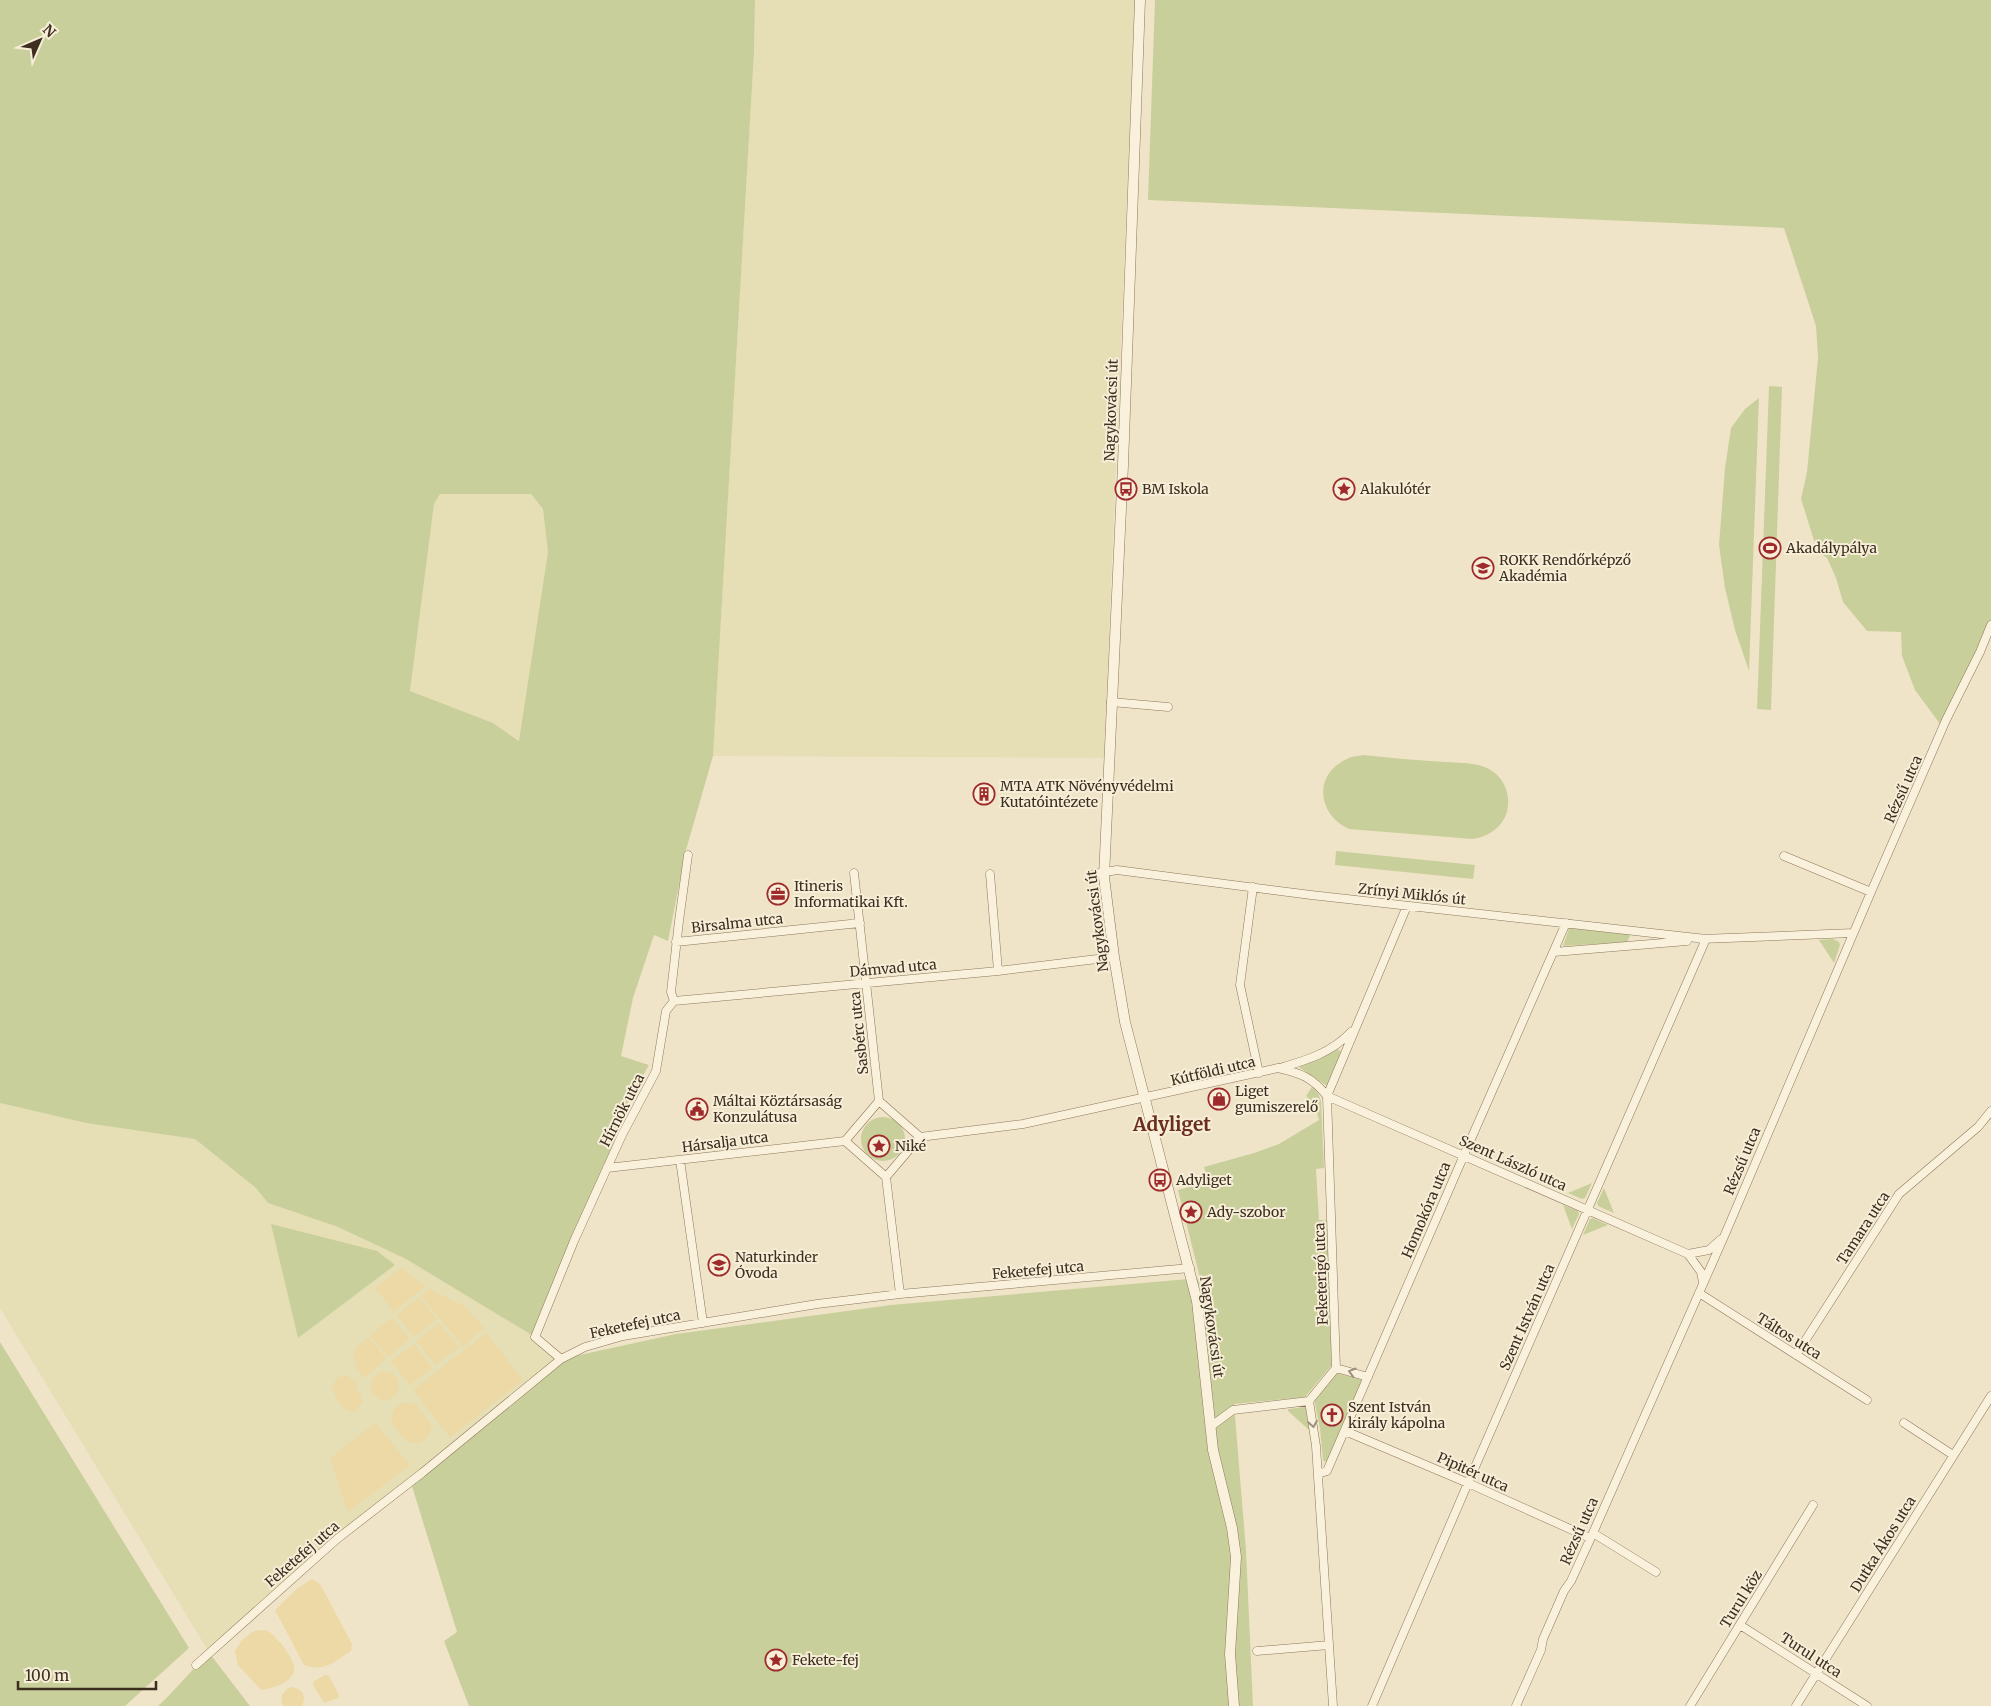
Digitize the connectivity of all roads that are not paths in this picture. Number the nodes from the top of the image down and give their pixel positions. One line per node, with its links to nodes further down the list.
1 (1140, 0): 3 (street, Nagykovácsi út)
2 (1991, 625): 11 (street, Rézsű utca)
3 (1111, 702): 4 (street); 8 (street, Nagykovácsi út)
4 (1168, 707)
5 (688, 855): 17 (street, Hírnök utca)
6 (1784, 856): 11 (street)
7 (854, 873): 13 (street, Sasbérc utca)
8 (1099, 873): 10 (street, Zrínyi Miklós út); 19 (street, Nagykovácsi út)
9 (990, 874): 20 (street)
10 (1253, 887): 12 (street, Zrínyi Miklós út); 25 (street)
11 (1871, 892): 15 (street, Rézsű utca)
12 (1407, 906): 14 (street, Zrínyi Miklós út); 23 (street, Feketerigó utca)
13 (860, 923): 17 (street, Birsalma utca); 21 (street, Sasbérc utca)
14 (1566, 924): 16 (street, Zrínyi Miklós út); 18 (street, Homokóra utca)
15 (1853, 933): 16 (street, Zrínyi Miklós út); 37 (street, Rézsű utca)
16 (1706, 939): 18 (street, Zrínyi Miklós út); 36 (street, Szent István utca)
17 (676, 942): 22 (street, Hírnök utca)
18 (1554, 952): 32 (street, Homokóra utca)
19 (1114, 957): 20 (street, Dámvad utca); 27 (street, Nagykovácsi út)
20 (998, 971): 21 (street, Dámvad utca)
21 (866, 982): 22 (street, Dámvad utca); 28 (street, Sasbérc utca)
22 (674, 1001): 34 (street, Hírnök utca)
23 (1355, 1028): 24 (street, Kútföldi utca); 26 (street, Feketerigó utca)
24 (1278, 1068): 25 (street, Kútföldi utca); 26 (street, Kútföldi utca)
25 (1259, 1073): 27 (street, Kútföldi utca)
26 (1327, 1096): 32 (street, Szent László utca); 46 (street, Feketerigó utca)
27 (1149, 1098): 30 (street); 39 (street, Nagykovácsi út)
28 (879, 1101): 30 (street); 31 (street)
29 (1991, 1111): 44 (street, Tamara utca)
30 (920, 1137): 35 (street)
31 (845, 1141): 33 (street, Hársalja utca); 35 (street)
32 (1464, 1155): 36 (street, Szent László utca); 47 (street, Homokóra utca)
33 (680, 1160): 34 (street, Hársalja utca); 43 (street)
34 (607, 1168): 45 (street, Hírnök utca)
35 (886, 1177): 42 (street)
36 (1588, 1209): 38 (street, Szent László utca); 56 (street, Szent István utca)
37 (1726, 1232): 38 (street); 40 (street, Rézsű utca)
38 (1688, 1254): 40 (street)
39 (1190, 1268): 42 (street, Feketefej utca); 52 (street, Nagykovácsi út)
40 (1703, 1283): 41 (street, Rézsű utca)
41 (1699, 1293): 44 (street, Táltos utca); 58 (street, Rézsű utca)
42 (900, 1294): 43 (street, Feketefej utca)
43 (703, 1323): 45 (street, Feketefej utca)
44 (1796, 1356): 49 (street, Táltos utca)
45 (561, 1359): 63 (street, Feketefej utca)
46 (1336, 1368): 47 (street, one-way to 46); 50 (street)
47 (1368, 1377): 53 (street, Homokóra utca)
48 (1991, 1396): 54 (street, Dutka Ákos utca)
49 (1867, 1400)
50 (1309, 1401): 52 (street); 55 (street, one-way to 55)
51 (1904, 1424): 54 (street)
52 (1210, 1427): 65 (street, Nagykovácsi út)
53 (1345, 1431): 55 (street, Homokóra utca); 56 (street, Pipitér utca)
54 (1953, 1455): 64 (street, Dutka Ákos utca)
55 (1318, 1474): 61 (street)
56 (1468, 1483): 58 (street, Pipitér utca); 67 (street, Szent István utca)
57 (1814, 1505): 60 (street, Turul köz)
58 (1592, 1536): 59 (street); 68 (street, Rézsű utca)
59 (1656, 1572)
60 (1740, 1625): 64 (street, Turul utca); 69 (street, Turul köz)
61 (1329, 1645): 62 (street); 66 (street)
62 (1257, 1651)
63 (196, 1665)
64 (1816, 1674): 70 (street, Dutka Ákos utca); 71 (street, Turul utca)
65 (1234, 1706)
66 (1334, 1706)
67 (1372, 1706)
68 (1516, 1706)
69 (1690, 1706)
70 (1796, 1706)
71 (1867, 1706)

